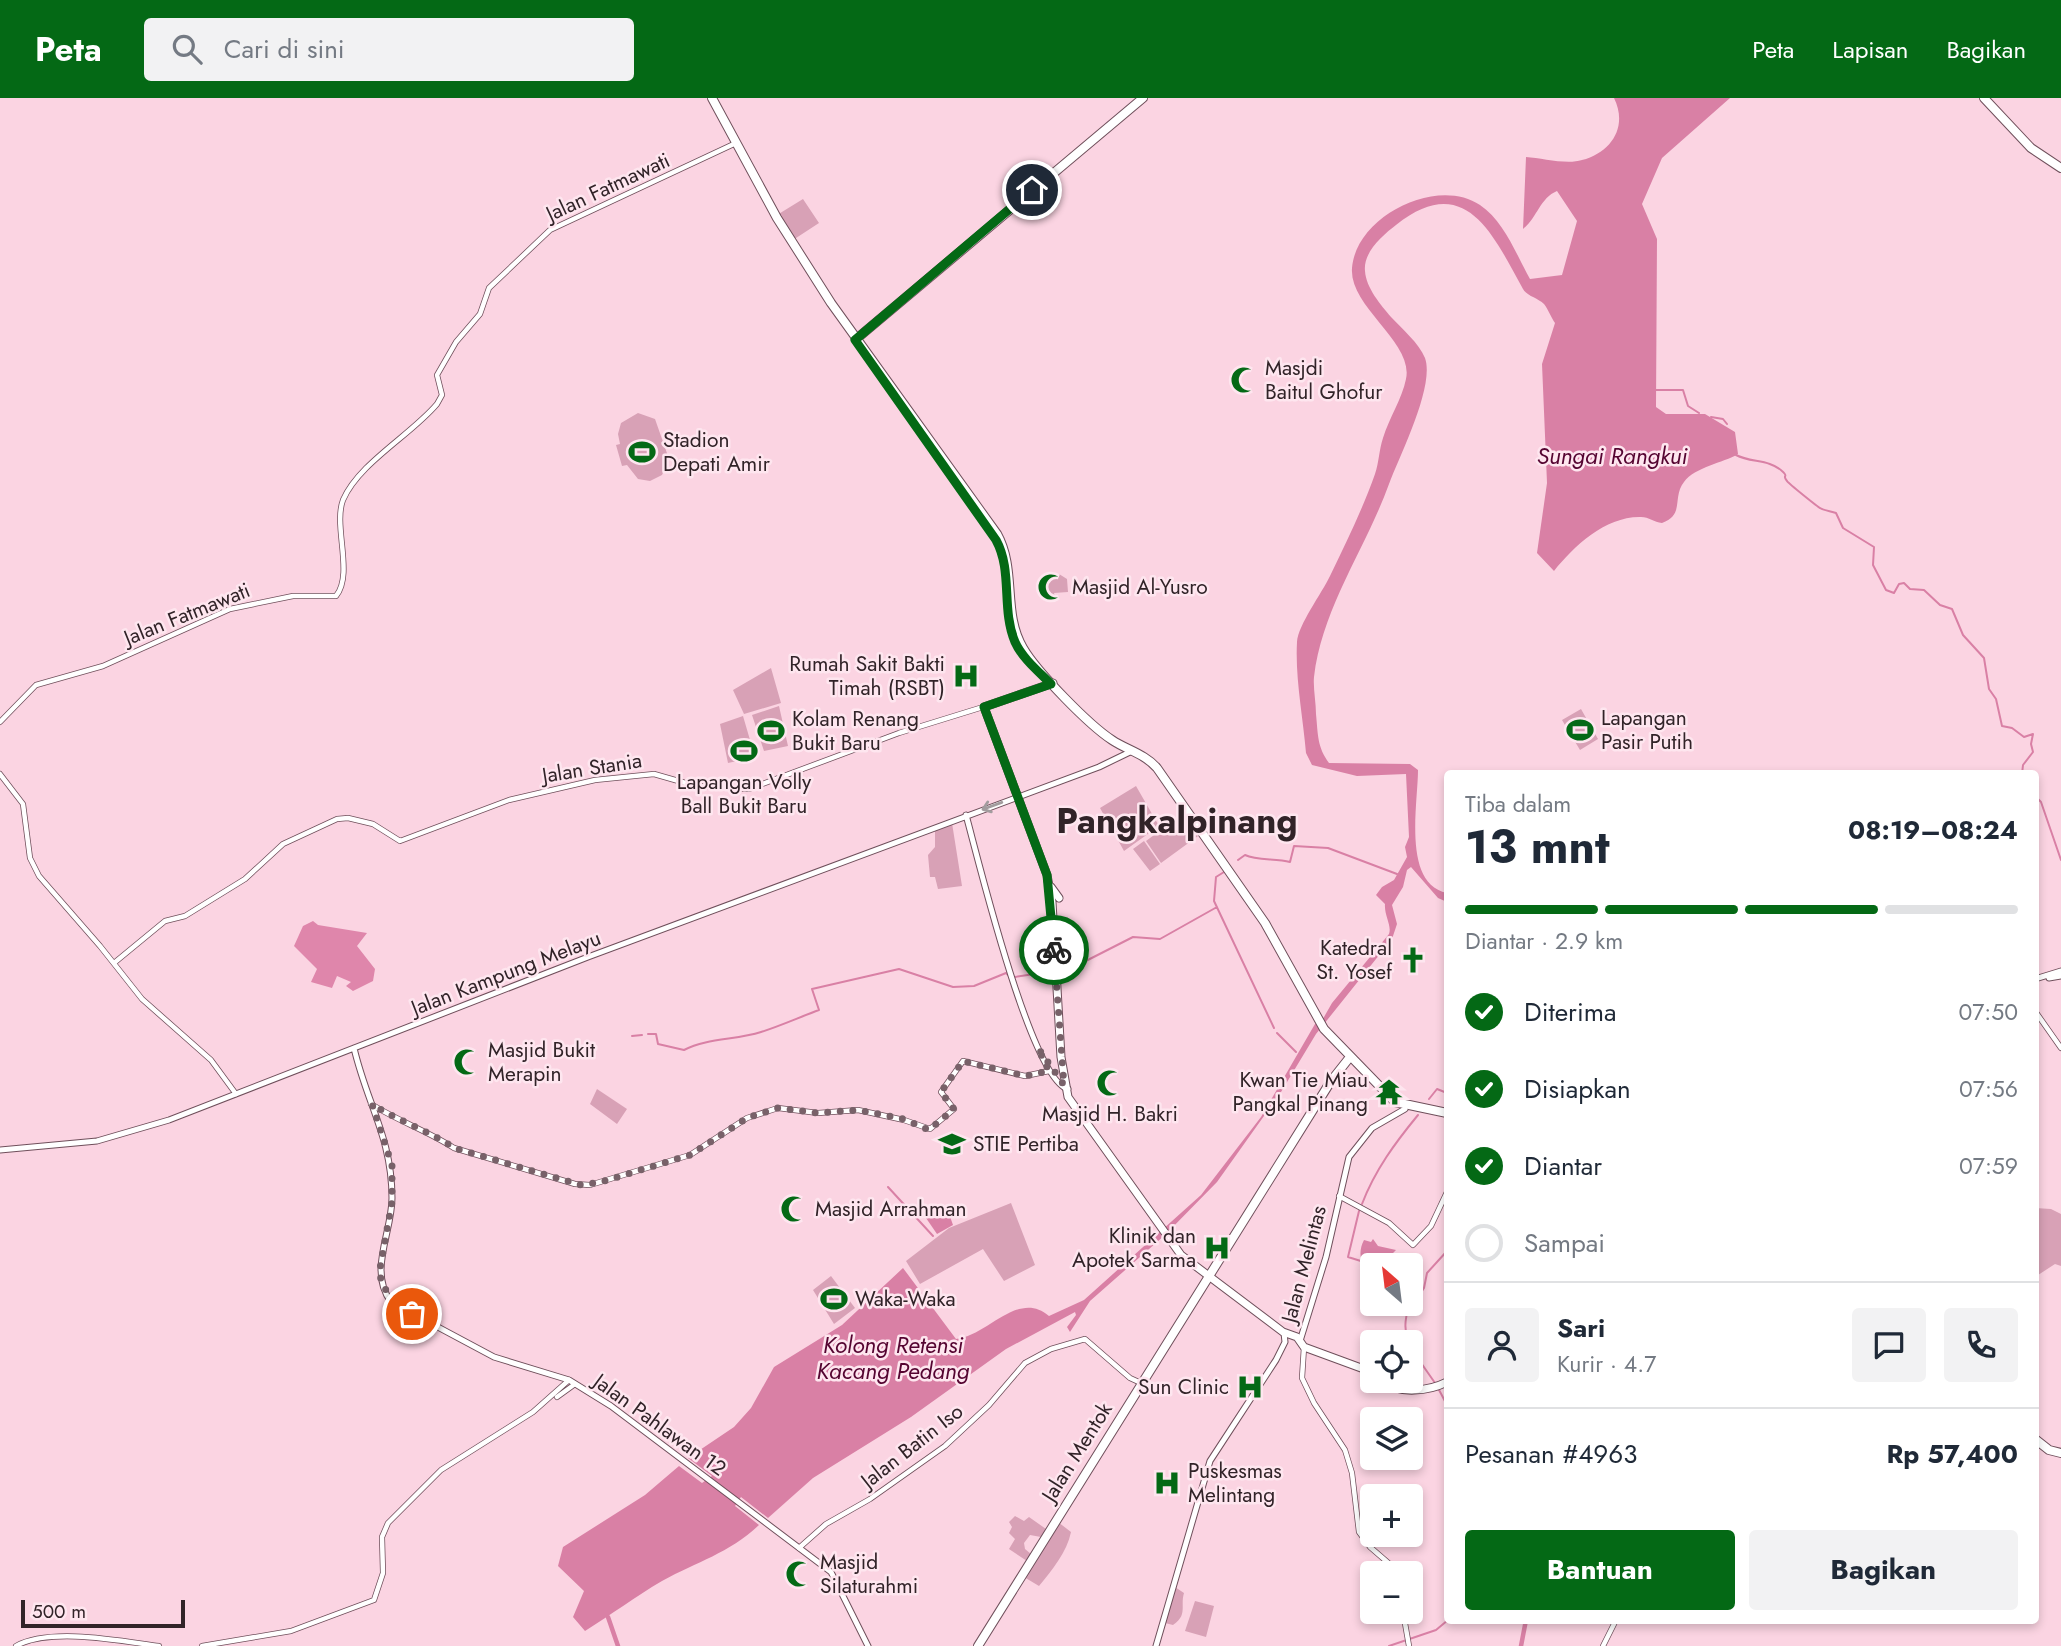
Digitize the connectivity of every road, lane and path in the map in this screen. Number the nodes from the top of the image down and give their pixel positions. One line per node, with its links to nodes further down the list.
1 (712, 98): 4 (highway)
2 (1143, 98): 6 (highway)
3 (1984, 98): 5 (highway)
4 (737, 143): 6 (highway); 12 (street, Jalan Fatmawati)
5 (2061, 168)
6 (856, 336): 7 (highway)
7 (995, 534): 8 (highway); 10 (highway)
8 (1005, 552): 9 (highway); 10 (highway)
9 (1014, 557)
10 (1052, 684): 11 (main road); 13 (highway)
11 (984, 707): 18 (main road); 22 (street, Jalan Stania)
12 (0, 722)
13 (1102, 733): 14 (highway); 15 (highway)
14 (1119, 747): 15 (highway); 16 (main road)
15 (1132, 752): 16 (main road, Jalan Kampung Melayu); 27 (highway)
16 (1116, 757): 18 (main road, Jalan Kampung Melayu)
17 (0, 775): 22 (street)
18 (1017, 797): 19 (main road, Jalan Kampung Melayu, one-way to 19); 20 (main road)
19 (967, 815): 24 (main road, Jalan Kampung Melayu); 25 (main road)
20 (1049, 883): 21 (main road); 29 (main road)
21 (1059, 898)
22 (114, 963): 30 (street)
23 (2039, 1017): 26 (street)
24 (354, 1048): 30 (main road, Jalan Kampung Melayu); 31 (main road, Jalan Pahlawan 12)
25 (1038, 1048): 28 (main road); 29 (main road)
26 (2061, 1048)
27 (1350, 1057): 32 (highway); 33 (highway); 37 (highway, Jalan Mentok)
28 (1049, 1071): 29 (main road); 31 (street)
29 (1066, 1087): 37 (main road)
30 (236, 1094): 34 (main road, Jalan Kampung Melayu)
31 (372, 1104): 42 (main road, Jalan Pahlawan 12)
32 (1405, 1109): 33 (highway); 35 (main road, Jalan Melintas)
33 (1443, 1114)
34 (0, 1150)
35 (1339, 1196): 36 (street); 38 (main road, Jalan Melintas)
36 (1444, 1198)
37 (1207, 1277): 39 (main road); 43 (highway, Jalan Mentok)
38 (1303, 1331): 39 (main road); 40 (main road, Jalan Melintas)
39 (1286, 1332): 40 (main road); 57 (main road)
40 (1302, 1344): 41 (main road); 49 (street)
41 (1360, 1367)
42 (572, 1382): 48 (main road, Jalan Pahlawan 12); 54 (street)
43 (1141, 1383): 48 (street, Jalan Batin Iso); 56 (highway, Jalan Mentok)
44 (1444, 1384): 45 (main road)
45 (1423, 1388)
46 (2039, 1445): 47 (highway)
47 (2061, 1455)
48 (799, 1548): 55 (main road, Jalan Pahlawan 12)
49 (1386, 1561)
50 (1405, 1624): 58 (street)
51 (1614, 1624): 59 (street)
52 (16, 1646): 53 (street)
53 (159, 1646)
54 (202, 1646)
55 (868, 1646)
56 (978, 1646)
57 (1156, 1646)
58 (1409, 1646)
59 (1603, 1646)

